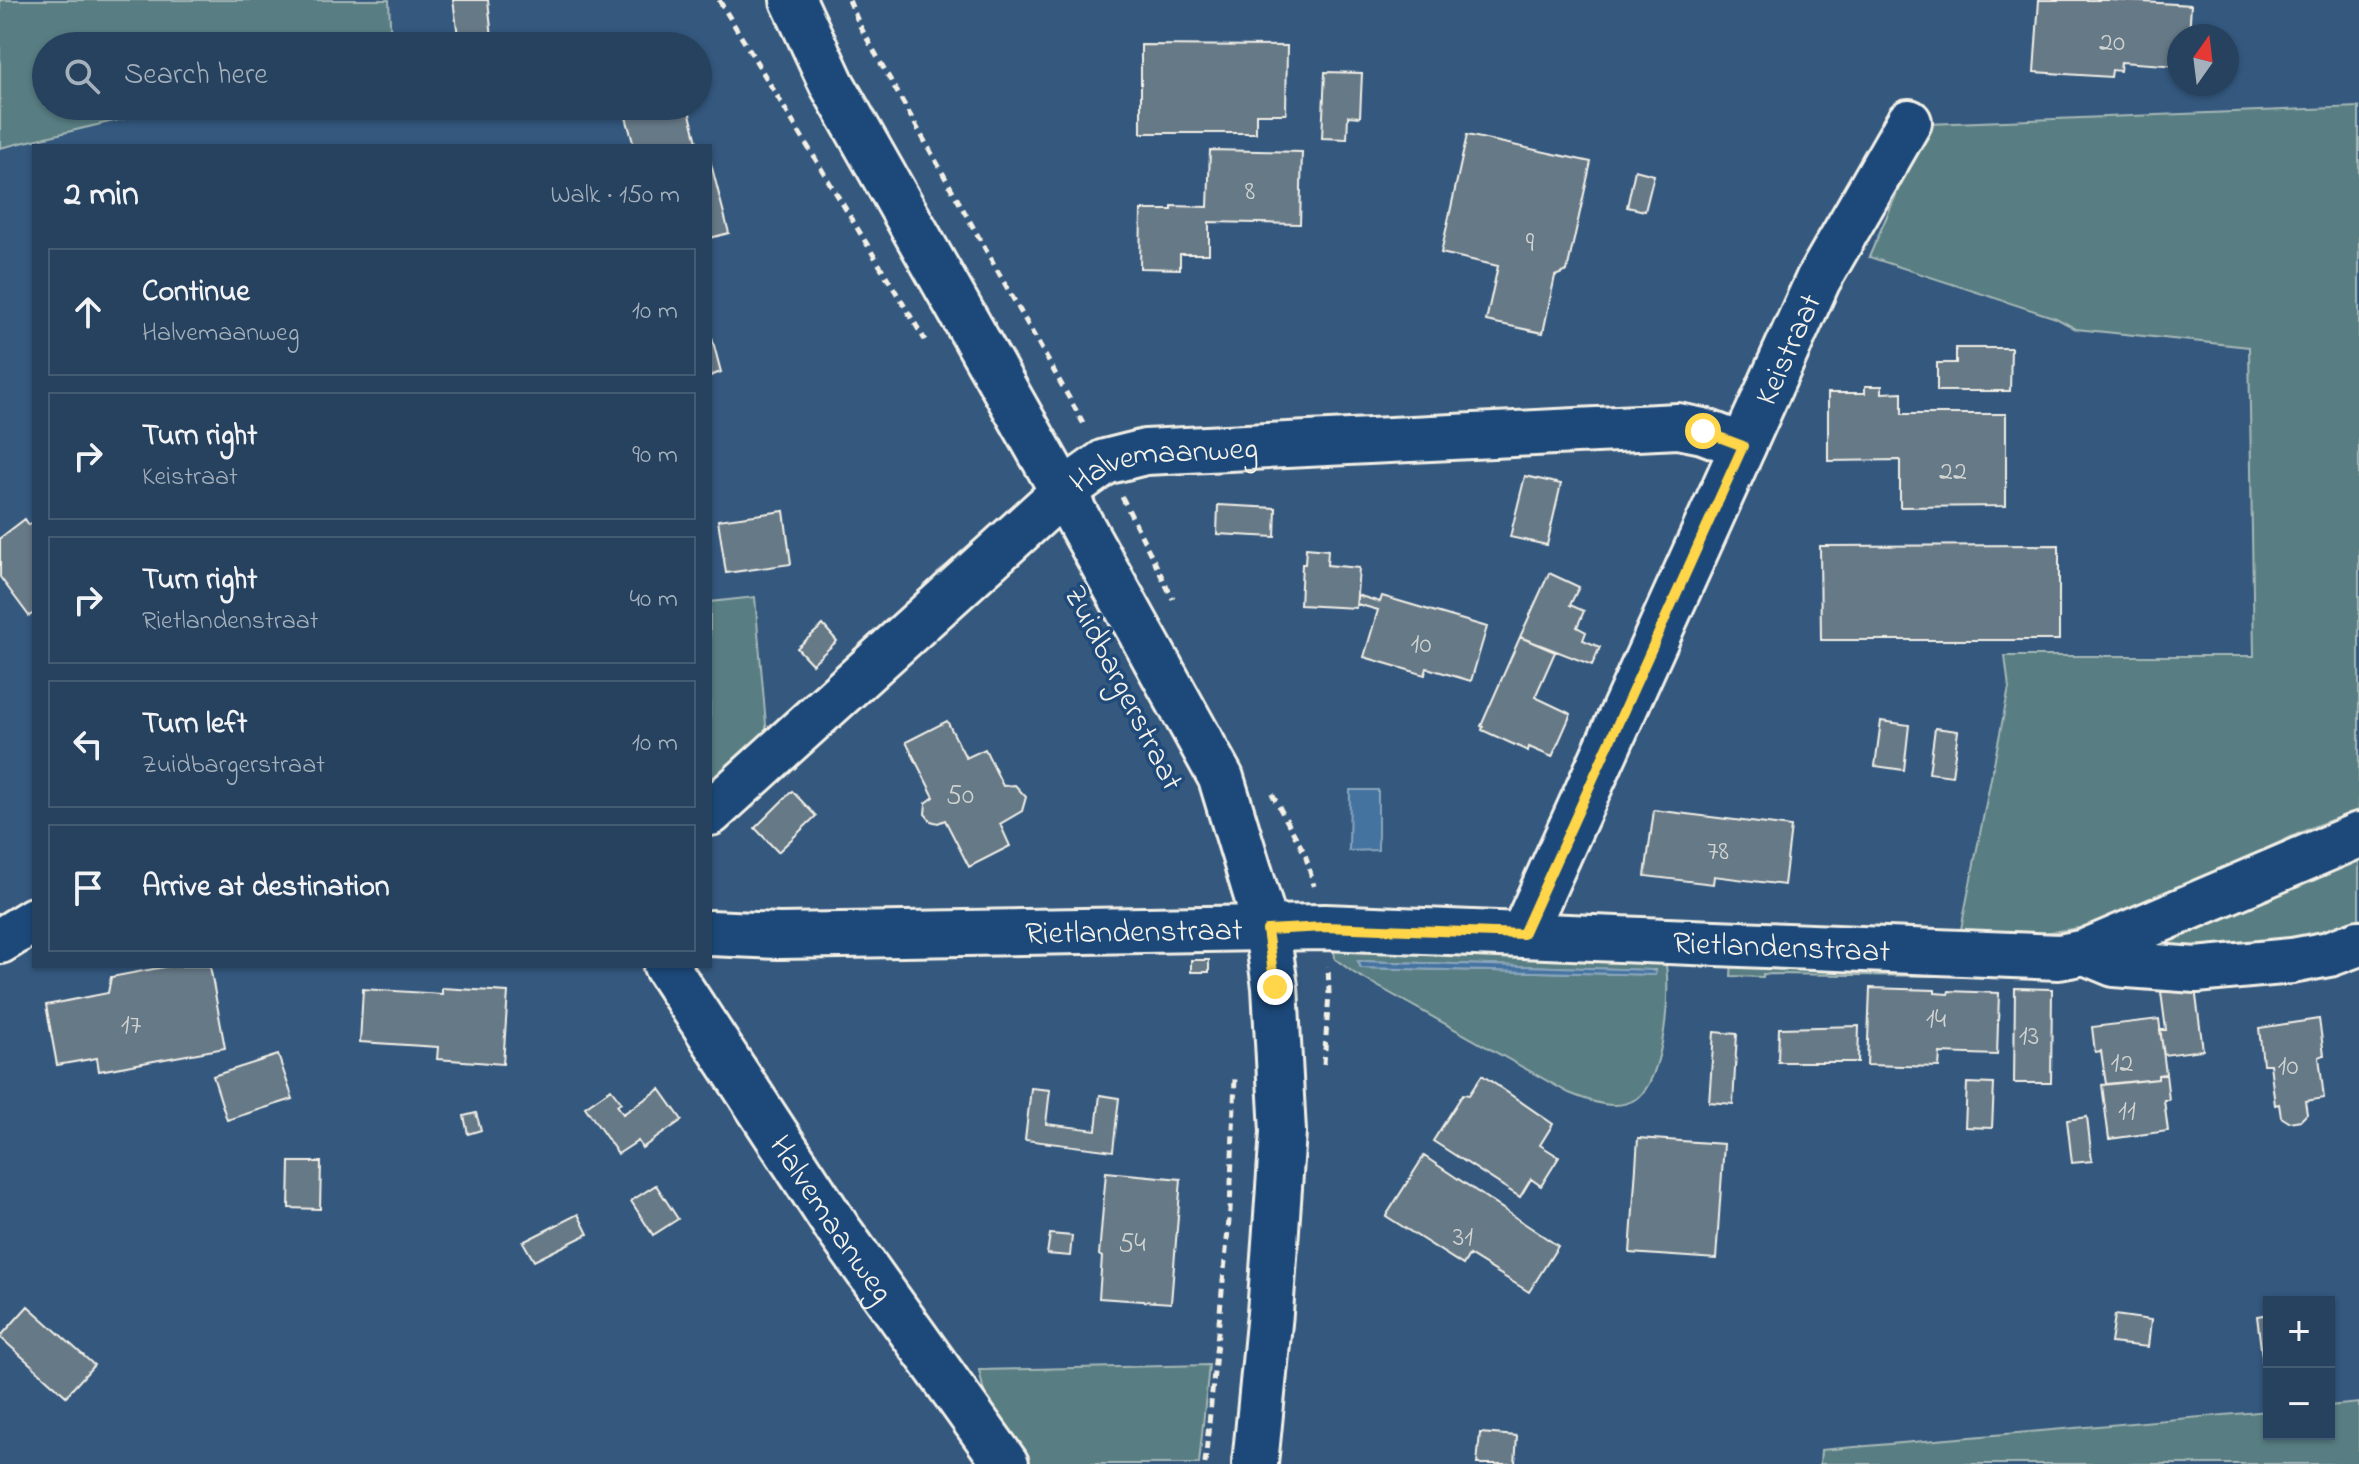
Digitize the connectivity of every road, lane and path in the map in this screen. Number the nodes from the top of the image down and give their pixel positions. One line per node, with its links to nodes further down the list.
1 (719, 0): 4 (path)
2 (793, 0): 6 (street, Zuidbargerstraat)
3 (1909, 122): 5 (street, Keistraat)
4 (926, 342)
5 (1743, 446): 6 (street, Halvemaanweg); 12 (street, Keistraat)
6 (1063, 492): 7 (street, Halvemaanweg); 10 (street, Zuidbargerstraat)
7 (712, 811)
8 (2359, 835): 15 (street, Rietlandenstraat)
9 (32, 921): 13 (street)
10 (1267, 930): 11 (street, Rietlandenstraat); 12 (street, Rietlandenstraat); 20 (street, Zuidbargerstraat)
11 (712, 933)
12 (1523, 934): 15 (street, Rietlandenstraat)
13 (0, 941)
14 (2359, 943): 15 (street, Rietlandenstraat)
15 (2085, 952)
16 (667, 968): 18 (street, Halvemaanweg)
17 (1235, 1071): 19 (path)
18 (1006, 1464)
19 (1205, 1464)
20 (1255, 1464)

